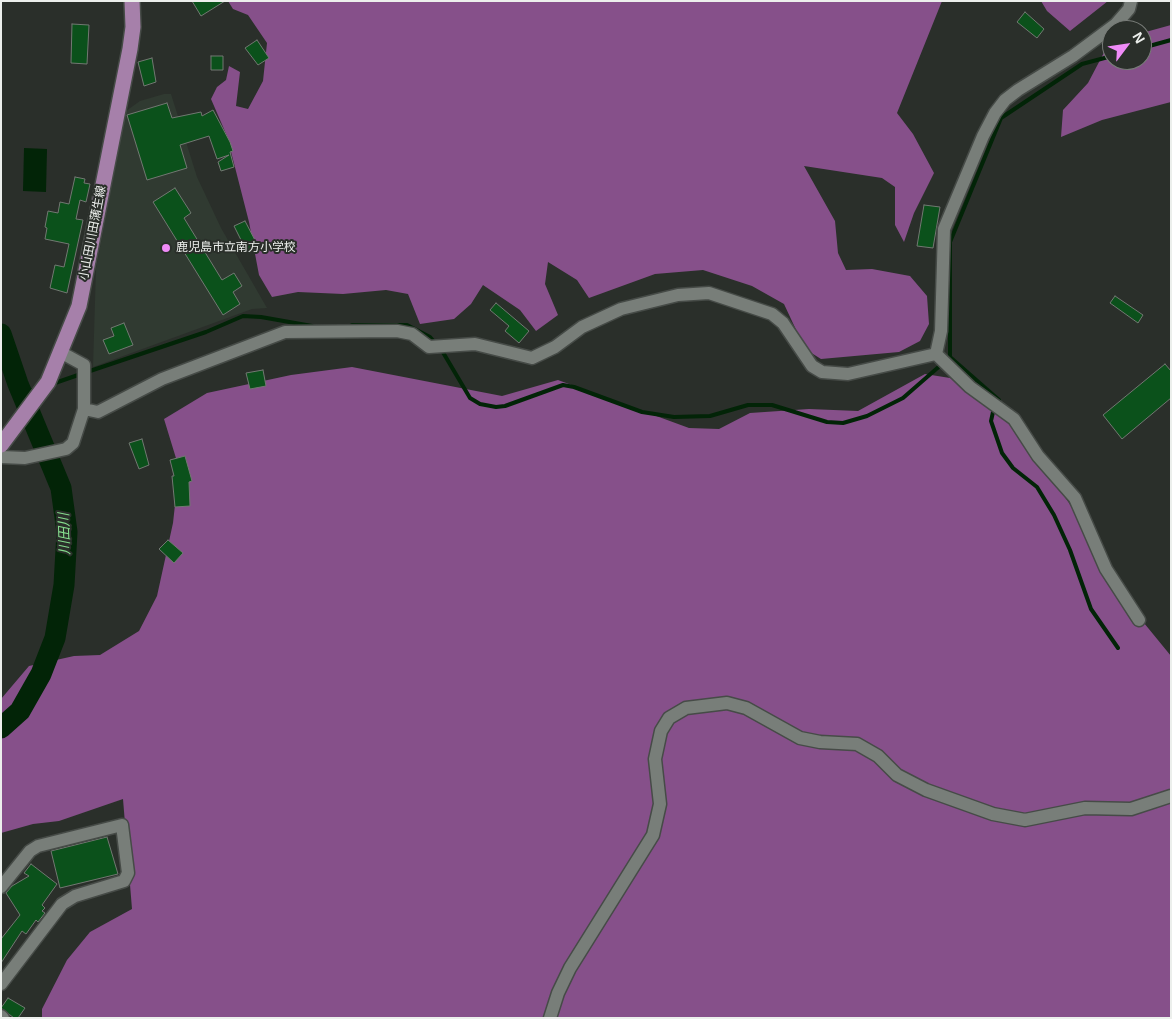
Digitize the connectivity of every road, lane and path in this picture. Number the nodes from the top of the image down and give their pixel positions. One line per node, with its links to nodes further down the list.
1 (132, 1): 3 (main road, 小山田川田蒲生線)
2 (1131, 1): 4 (street)
3 (62, 353): 5 (street); 6 (main road, 小山田川田蒲生線)
4 (942, 359): 5 (street); 8 (street)
5 (84, 410): 7 (street)
6 (1, 445)
7 (1, 457)
8 (1138, 620)
9 (1171, 796): 12 (street)
10 (1, 887): 11 (street)
11 (1, 984)
12 (550, 1018)

